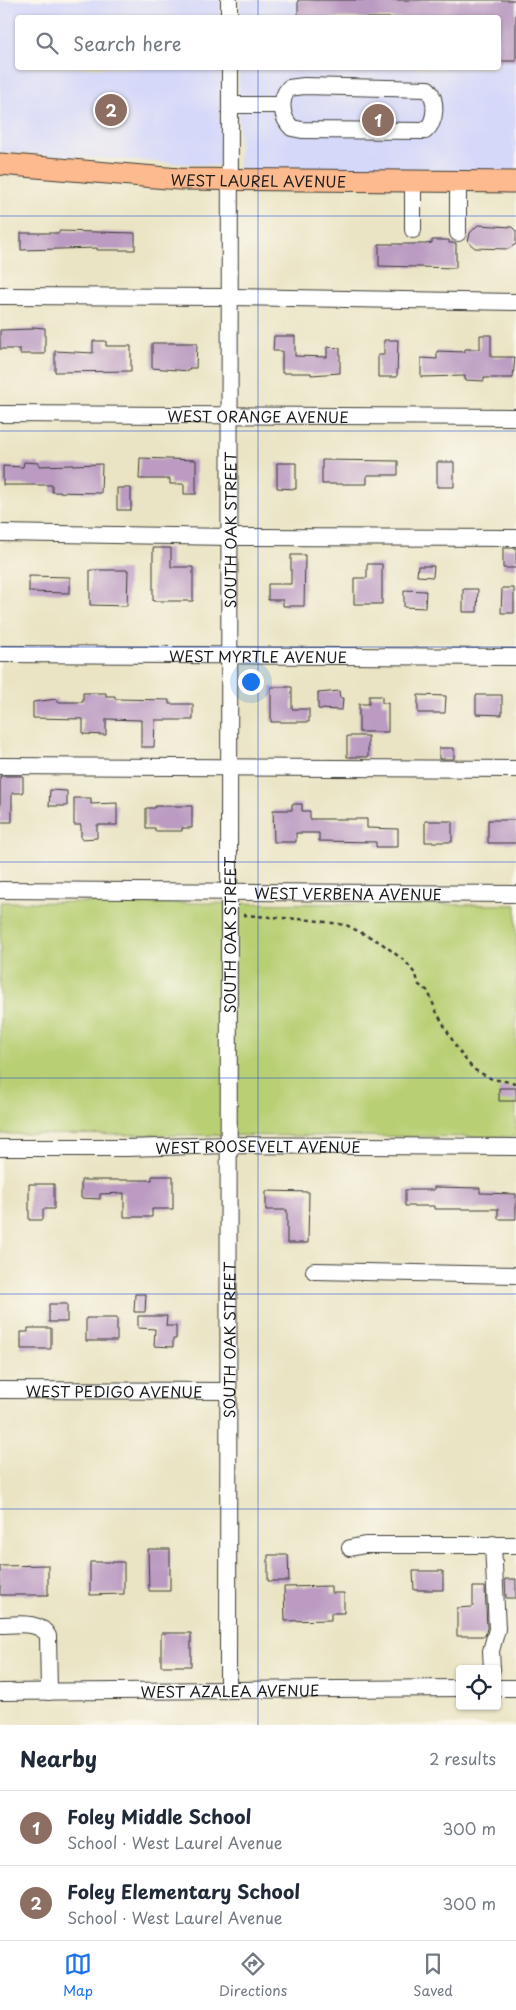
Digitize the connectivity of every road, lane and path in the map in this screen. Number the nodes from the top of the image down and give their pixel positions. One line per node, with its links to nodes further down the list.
1 (229, 0): 2 (street)
2 (229, 15)
3 (230, 70): 4 (street, SOUTH OAK STREET)
4 (230, 105): 5 (street); 7 (street, SOUTH OAK STREET)
5 (282, 105): 5 (street)
6 (0, 164): 7 (main road, WEST LAUREL AVENUE)
7 (230, 180): 8 (main road, WEST LAUREL AVENUE); 14 (street, SOUTH OAK STREET)
8 (413, 181): 9 (main road, WEST LAUREL AVENUE); 11 (street)
9 (458, 182): 10 (main road, WEST LAUREL AVENUE); 12 (street)
10 (516, 182)
11 (414, 230)
12 (458, 233)
13 (0, 296): 14 (street)
14 (230, 297): 15 (street); 17 (street, SOUTH OAK STREET)
15 (516, 302)
16 (0, 414): 17 (street, WEST ORANGE AVENUE)
17 (229, 414): 18 (street, WEST ORANGE AVENUE); 20 (street, SOUTH OAK STREET)
18 (516, 417)
19 (0, 533): 20 (street)
20 (229, 537): 21 (street); 23 (street, SOUTH OAK STREET)
21 (516, 538)
22 (0, 654): 23 (street, WEST MYRTLE AVENUE)
23 (229, 656): 24 (street, WEST MYRTLE AVENUE); 26 (street, SOUTH OAK STREET)
24 (516, 657)
25 (0, 766): 26 (street)
26 (229, 766): 27 (street); 29 (street, SOUTH OAK STREET)
27 (516, 769)
28 (0, 890): 29 (street, WEST VERBENA AVENUE)
29 (229, 891): 30 (street, WEST VERBENA AVENUE); 31 (street, SOUTH OAK STREET)
30 (516, 894)
31 (229, 914): 32 (path); 33 (street, SOUTH OAK STREET)
32 (516, 1082)
33 (229, 1144): 34 (street, WEST ROOSEVELT AVENUE); 35 (street, WEST ROOSEVELT AVENUE); 39 (street, SOUTH OAK STREET)
34 (516, 1147)
35 (0, 1148)
36 (314, 1271): 37 (street)
37 (516, 1275)
38 (0, 1390): 39 (street, WEST PEDIGO AVENUE)
39 (228, 1391): 48 (street, SOUTH OAK STREET)
40 (493, 1544): 41 (street); 42 (street); 44 (street)
41 (516, 1545)
42 (350, 1548)
43 (0, 1625): 50 (street)
44 (492, 1665)
45 (456, 1688): 48 (street, WEST AZALEA AVENUE)
46 (501, 1688): 47 (street)
47 (516, 1688)
48 (228, 1690): 50 (street, WEST AZALEA AVENUE)
49 (0, 1692): 50 (street, WEST AZALEA AVENUE)
50 (48, 1692)

